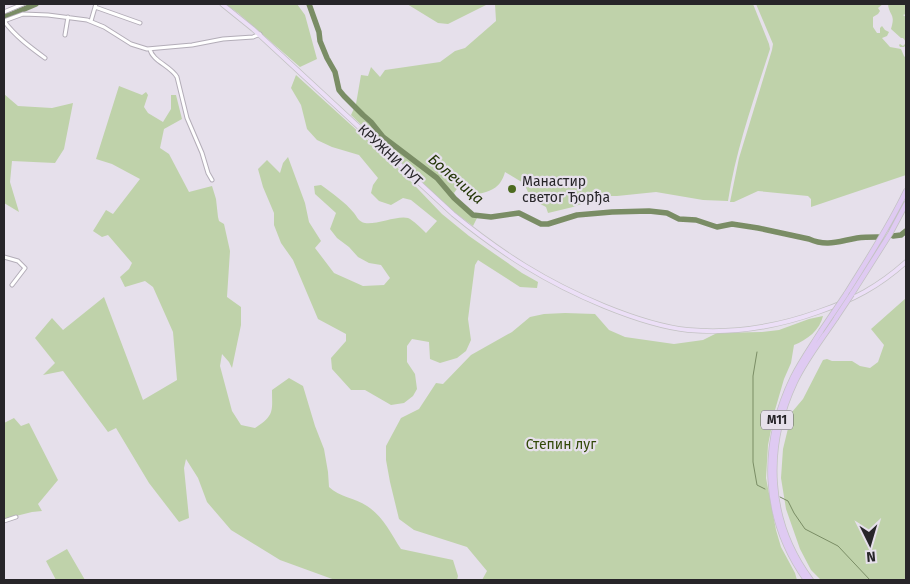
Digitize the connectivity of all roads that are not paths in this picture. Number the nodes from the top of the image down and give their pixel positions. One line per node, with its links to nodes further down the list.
1 (23, 4): 4 (street)
2 (222, 4): 9 (main road, КРУЖНИ ПУТ)
3 (95, 5): 7 (street); 8 (street)
4 (4, 12)
5 (68, 17): 6 (street); 7 (street); 10 (street)
6 (4, 21): 12 (street)
7 (92, 21): 11 (street)
8 (140, 23)
9 (260, 34): 11 (street); 17 (main road, КРУЖНИ ПУТ)
10 (65, 35)
11 (150, 49): 13 (street)
12 (45, 58)
13 (212, 180)
14 (906, 191): 21 (highway, M11, bridge)
15 (906, 204): 22 (highway, M11, bridge)
16 (4, 258): 18 (street)
17 (906, 262)
18 (12, 285)
19 (16, 517): 20 (street)
20 (4, 521)
21 (806, 580)
22 (811, 580)

